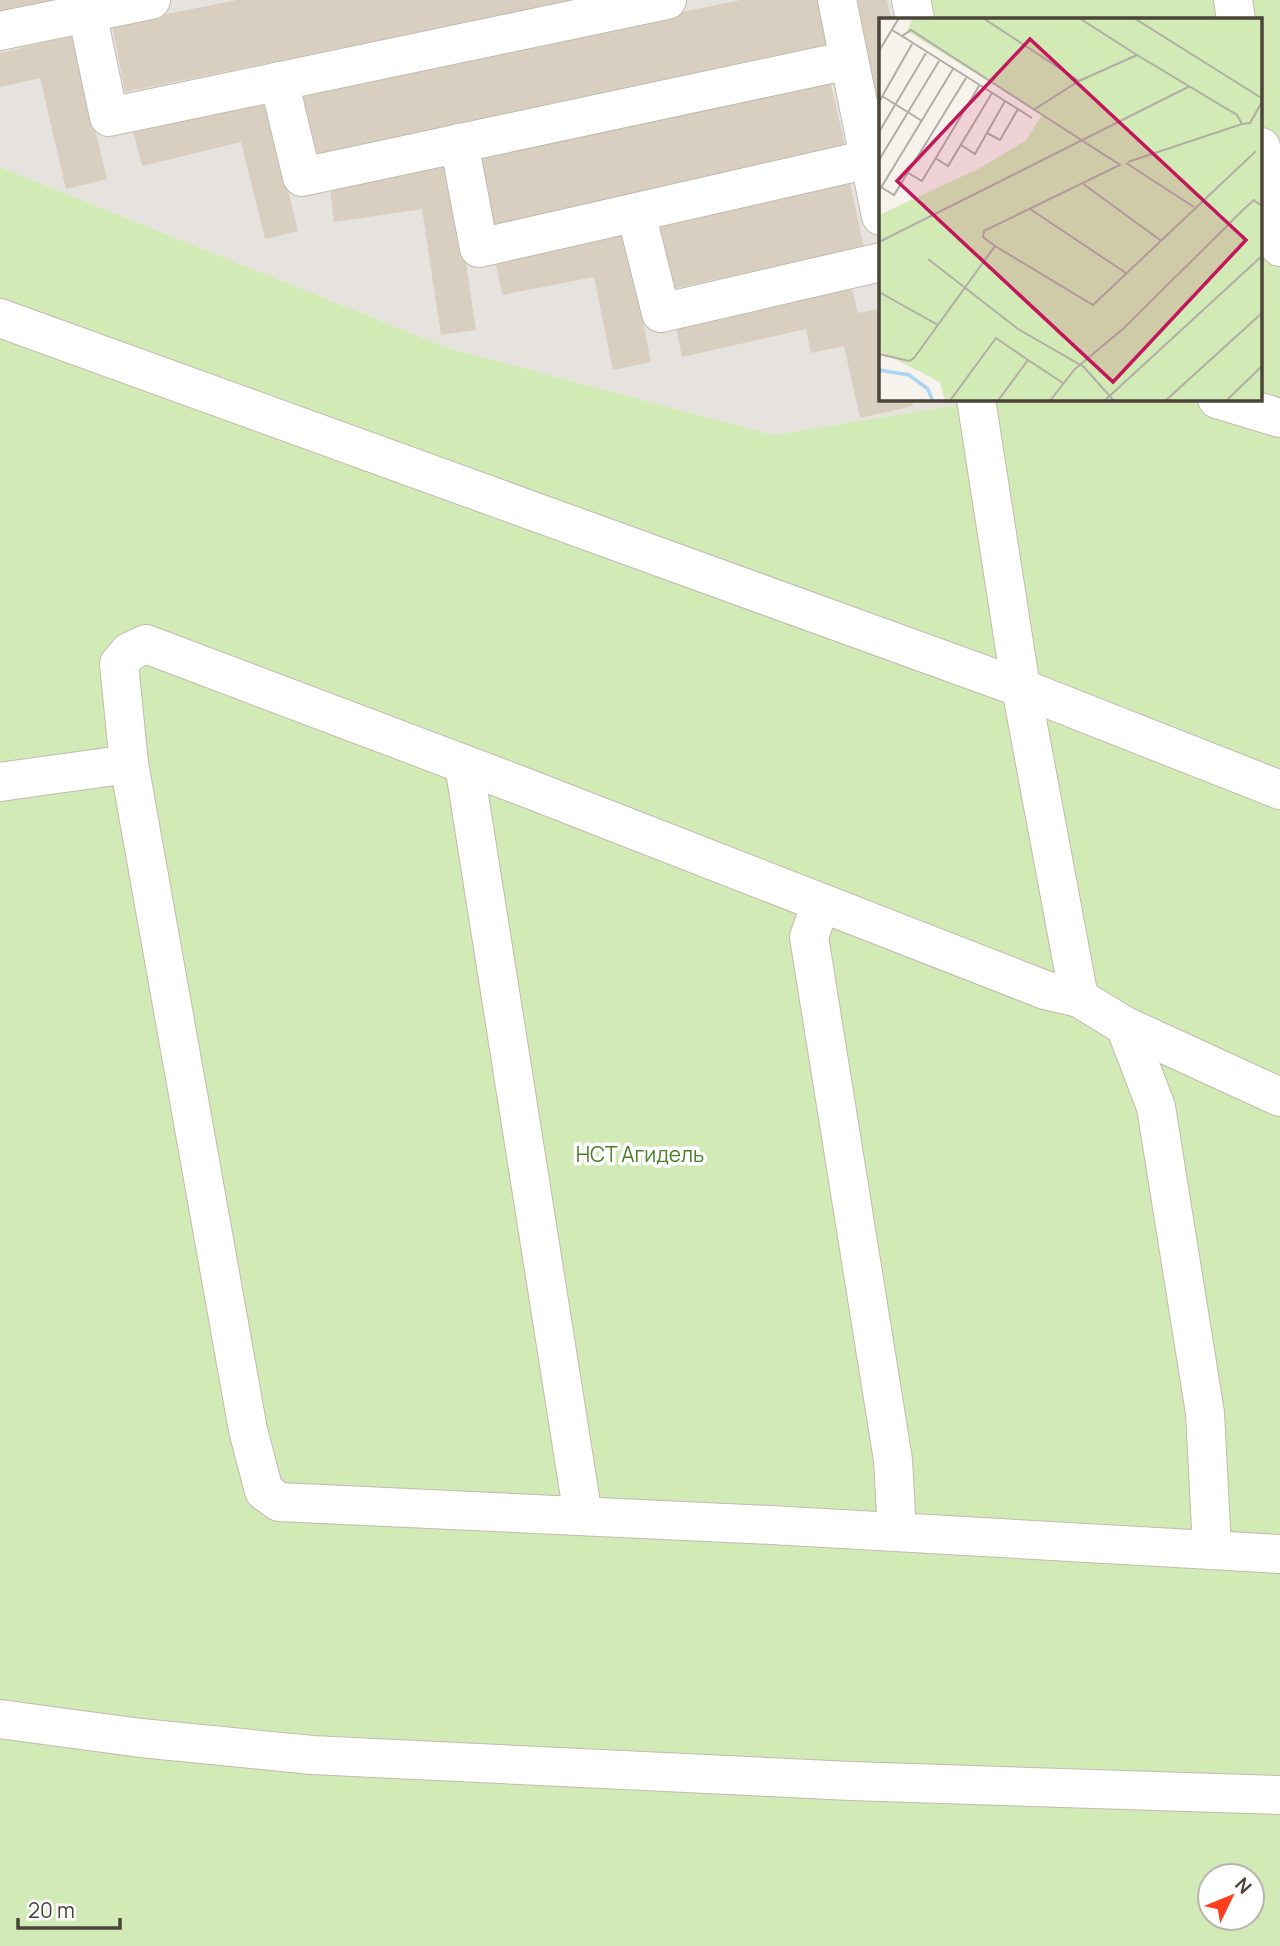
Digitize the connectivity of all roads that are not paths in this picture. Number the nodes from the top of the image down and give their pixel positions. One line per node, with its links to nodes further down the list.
1 (151, 0): 6 (lane)
2 (667, 0): 11 (lane)
3 (837, 0): 10 (lane)
4 (911, 0): 7 (lane)
5 (1233, 0): 8 (lane)
6 (87, 13): 9 (lane); 11 (lane)
7 (915, 18)
8 (1236, 18)
9 (0, 31)
10 (849, 60): 12 (lane); 14 (lane)
11 (279, 81): 12 (lane)
12 (459, 143): 16 (lane)
13 (1262, 152): 17 (lane)
14 (869, 159): 15 (lane); 16 (lane)
15 (879, 206)
16 (636, 213): 18 (lane)
17 (1280, 247)
18 (879, 262)
19 (0, 318): 23 (lane)
20 (976, 401): 23 (lane)
21 (1224, 401): 22 (lane)
22 (1280, 418)
23 (1021, 688): 27 (lane); 29 (lane)
24 (129, 764): 25 (lane); 26 (lane); 32 (lane)
25 (464, 764): 28 (lane); 32 (lane)
26 (0, 782)
27 (1280, 790)
28 (821, 903): 29 (lane); 33 (lane)
29 (1079, 998): 30 (lane)
30 (1125, 1026): 31 (lane); 34 (lane)
31 (1280, 1097)
32 (583, 1516): 33 (lane)
33 (897, 1532): 34 (lane)
34 (1212, 1548): 35 (lane)
35 (1280, 1554)
36 (0, 1719): 37 (lane)
37 (1280, 1795)

